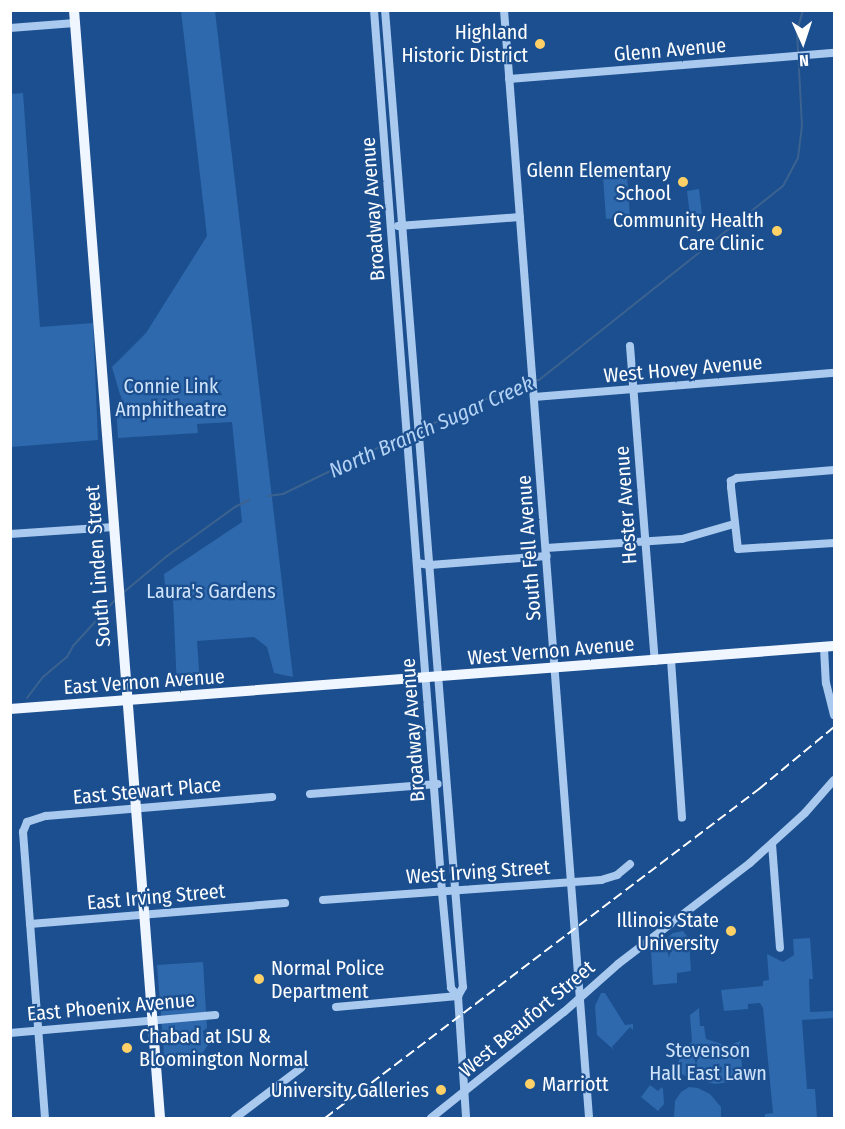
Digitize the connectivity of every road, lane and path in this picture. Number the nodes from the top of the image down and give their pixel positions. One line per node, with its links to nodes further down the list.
1 (74, 10): 5 (main road, South Linden Street)
2 (374, 10): 10 (street, Broadway Avenue)
3 (386, 10): 11 (street, Broadway Avenue)
4 (504, 10): 8 (street, South Fell Avenue)
5 (75, 23): 6 (street); 22 (main road, South Linden Street)
6 (10, 28)
7 (834, 53): 8 (street, Glenn Avenue)
8 (509, 79): 9 (street, South Fell Avenue)
9 (520, 217): 11 (street); 15 (street, South Fell Avenue)
10 (391, 226): 11 (street); 16 (street, Broadway Avenue)
11 (402, 226): 17 (street, Broadway Avenue)
12 (630, 346): 14 (street, Hester Avenue)
13 (834, 373): 14 (street, West Hovey Avenue)
14 (634, 390): 15 (street, West Hovey Avenue); 24 (street, Hester Avenue)
15 (534, 392): 26 (street, South Fell Avenue)
16 (405, 405): 17 (street); 18 (street, Broadway Avenue)
17 (418, 408): 19 (street, Broadway Avenue)
18 (408, 456): 19 (street); 27 (street, Broadway Avenue)
19 (422, 458): 28 (street, Broadway Avenue)
20 (834, 470): 21 (street)
21 (734, 524): 24 (street); 25 (street)
22 (114, 527): 23 (street); 36 (main road, South Linden Street)
23 (10, 534)
24 (646, 541): 26 (street); 31 (street, Hester Avenue)
25 (834, 543)
26 (546, 552): 28 (street); 32 (street, South Fell Avenue)
27 (417, 563): 28 (street); 34 (street, Broadway Avenue)
28 (430, 565): 33 (street, Broadway Avenue)
29 (831, 648): 30 (main road, West Vernon Avenue); 38 (street)
30 (671, 660): 31 (main road, West Vernon Avenue); 45 (street)
31 (655, 661): 32 (main road, West Vernon Avenue)
32 (554, 669): 33 (main road, West Vernon Avenue); 48 (street, South Fell Avenue)
33 (439, 678): 34 (main road, West Vernon Avenue); 40 (street, Broadway Avenue)
34 (426, 679): 35 (main road, West Vernon Avenue); 41 (street, Broadway Avenue)
35 (281, 691): 36 (main road, East Vernon Avenue)
36 (127, 702): 37 (main road, East Vernon Avenue); 44 (main road, South Linden Street)
37 (10, 710)
38 (834, 715)
39 (834, 780): 46 (street, West Beaufort Street)
40 (446, 784): 41 (street); 49 (street, Broadway Avenue)
41 (434, 785): 42 (street); 50 (street, Broadway Avenue)
42 (310, 794)
43 (272, 797): 44 (street, East Stewart Place)
44 (135, 808): 53 (main road, South Linden Street); 54 (street, East Stewart Place)
45 (682, 818)
46 (772, 844): 55 (street); 57 (street, West Beaufort Street)
47 (630, 864): 48 (street, West Irving Street)
48 (571, 883): 49 (street, West Irving Street); 57 (street, South Fell Avenue)
49 (455, 891): 50 (street, West Irving Street); 56 (street, Broadway Avenue)
50 (442, 892): 51 (street, West Irving Street); 56 (street, Broadway Avenue)
51 (323, 900)
52 (285, 903): 53 (street, East Irving Street)
53 (143, 913): 54 (street, East Irving Street); 60 (main road, South Linden Street)
54 (30, 924): 61 (street)
55 (780, 948)
56 (458, 996): 58 (street); 64 (street, Broadway Avenue)
57 (579, 998): 64 (street, West Beaufort Street); 70 (street, South Fell Avenue)
58 (336, 1007)
59 (215, 1015): 60 (street, East Phoenix Avenue)
60 (152, 1020): 61 (street, East Phoenix Avenue); 66 (main road, South Linden Street)
61 (39, 1030): 62 (street, East Phoenix Avenue); 65 (street)
62 (10, 1032)
63 (301, 1068): 67 (street)
64 (464, 1092): 68 (street, West Beaufort Street); 69 (street, Broadway Avenue)
65 (45, 1119)
66 (160, 1119)
67 (235, 1119)
68 (431, 1119)
69 (466, 1119)
70 (590, 1119)

